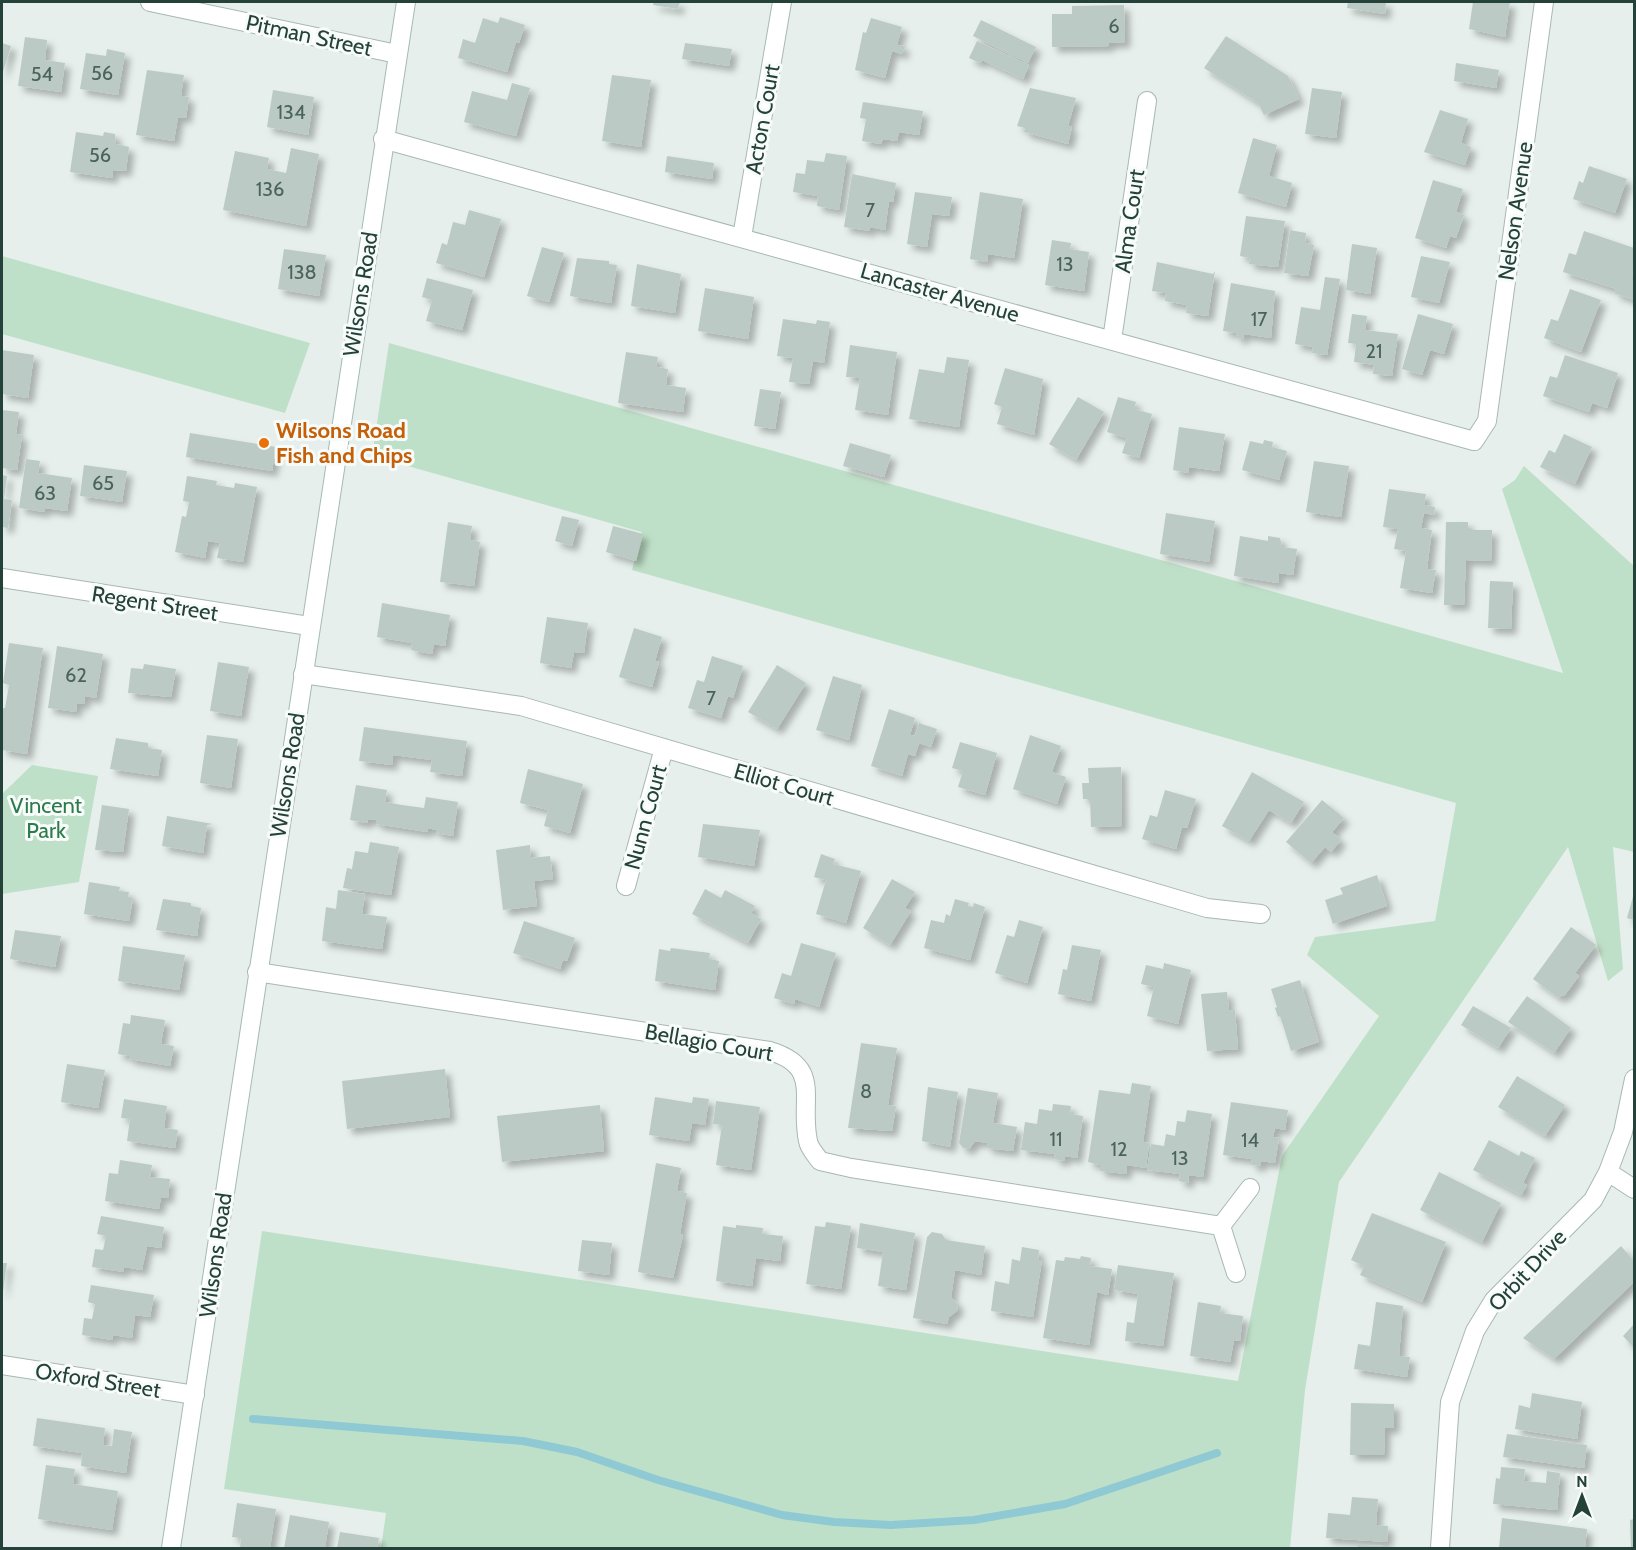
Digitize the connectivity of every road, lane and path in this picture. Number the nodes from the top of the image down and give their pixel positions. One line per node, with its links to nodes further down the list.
1 (150, 2): 5 (street, Pitman Street)
2 (406, 2): 5 (street, Wilsons Road)
3 (782, 2): 8 (street, Acton Court)
4 (1544, 2): 10 (street, Nelson Avenue)
5 (397, 54): 7 (street, Wilsons Road)
6 (1147, 101): 9 (street, Alma Court)
7 (383, 139): 8 (street, Lancaster Avenue); 12 (street, Wilsons Road)
8 (742, 237): 9 (street, Lancaster Avenue)
9 (1112, 340): 10 (street, Lancaster Avenue)
10 (1486, 421)
11 (2, 578): 12 (street, Regent Street)
12 (309, 626): 13 (street, Wilsons Road)
13 (303, 674): 14 (street, Elliot Court); 17 (street, Wilsons Road)
14 (664, 748): 15 (street, Nunn Court); 16 (street, Elliot Court)
15 (626, 886)
16 (1261, 914)
17 (257, 972): 22 (street, Bellagio Court); 25 (street, Wilsons Road)
18 (1635, 1080): 19 (street, Orbit Drive)
19 (1608, 1172): 21 (street); 27 (street, Orbit Drive)
20 (1250, 1188): 22 (street)
21 (1635, 1189)
22 (1221, 1226): 23 (street)
23 (1236, 1273)
24 (2, 1365): 25 (street, Oxford Street)
25 (195, 1395): 26 (street, Wilsons Road)
26 (171, 1548)
27 (1440, 1548)

